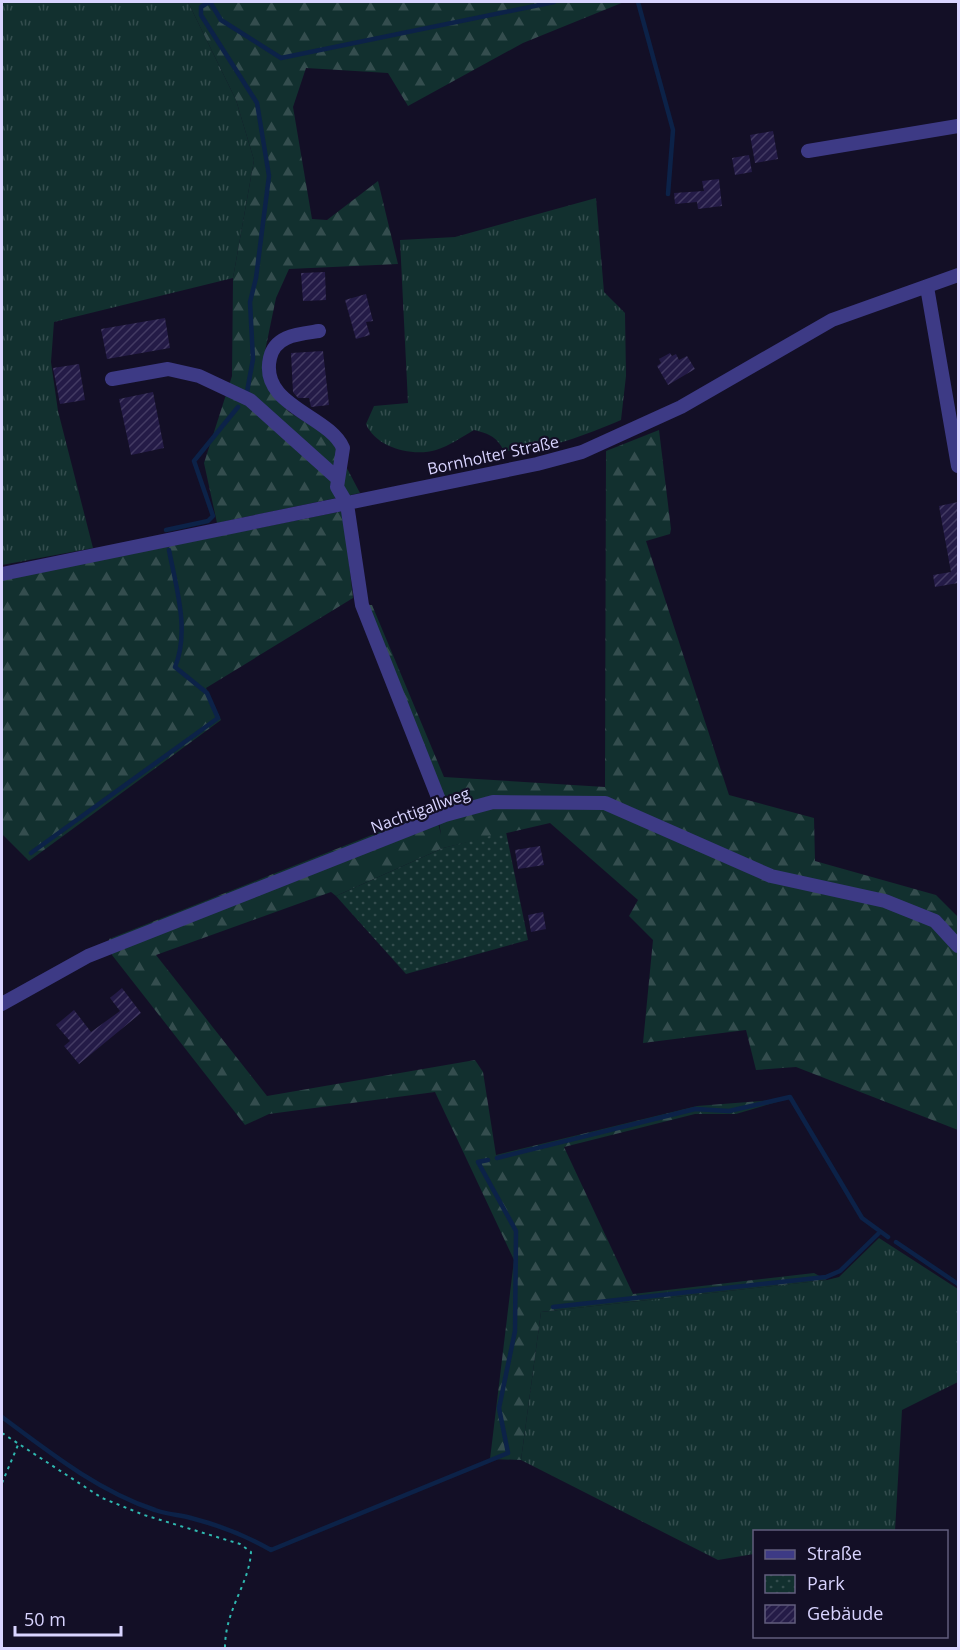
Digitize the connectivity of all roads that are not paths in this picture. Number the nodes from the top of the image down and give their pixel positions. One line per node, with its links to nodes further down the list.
1 (958, 126): 2 (street)
2 (808, 151)
3 (958, 275): 4 (street, Bornholter Straße)
4 (927, 287): 7 (street); 9 (street, Bornholter Straße)
5 (319, 331): 8 (street)
6 (112, 378): 8 (street)
7 (958, 466)
8 (338, 478): 9 (street)
9 (347, 504): 10 (street, Bornholter Straße); 11 (street)
10 (2, 574)
11 (445, 815): 12 (street, Nachtigallweg); 13 (street, Nachtigallweg)
12 (958, 946)
13 (2, 1004)

